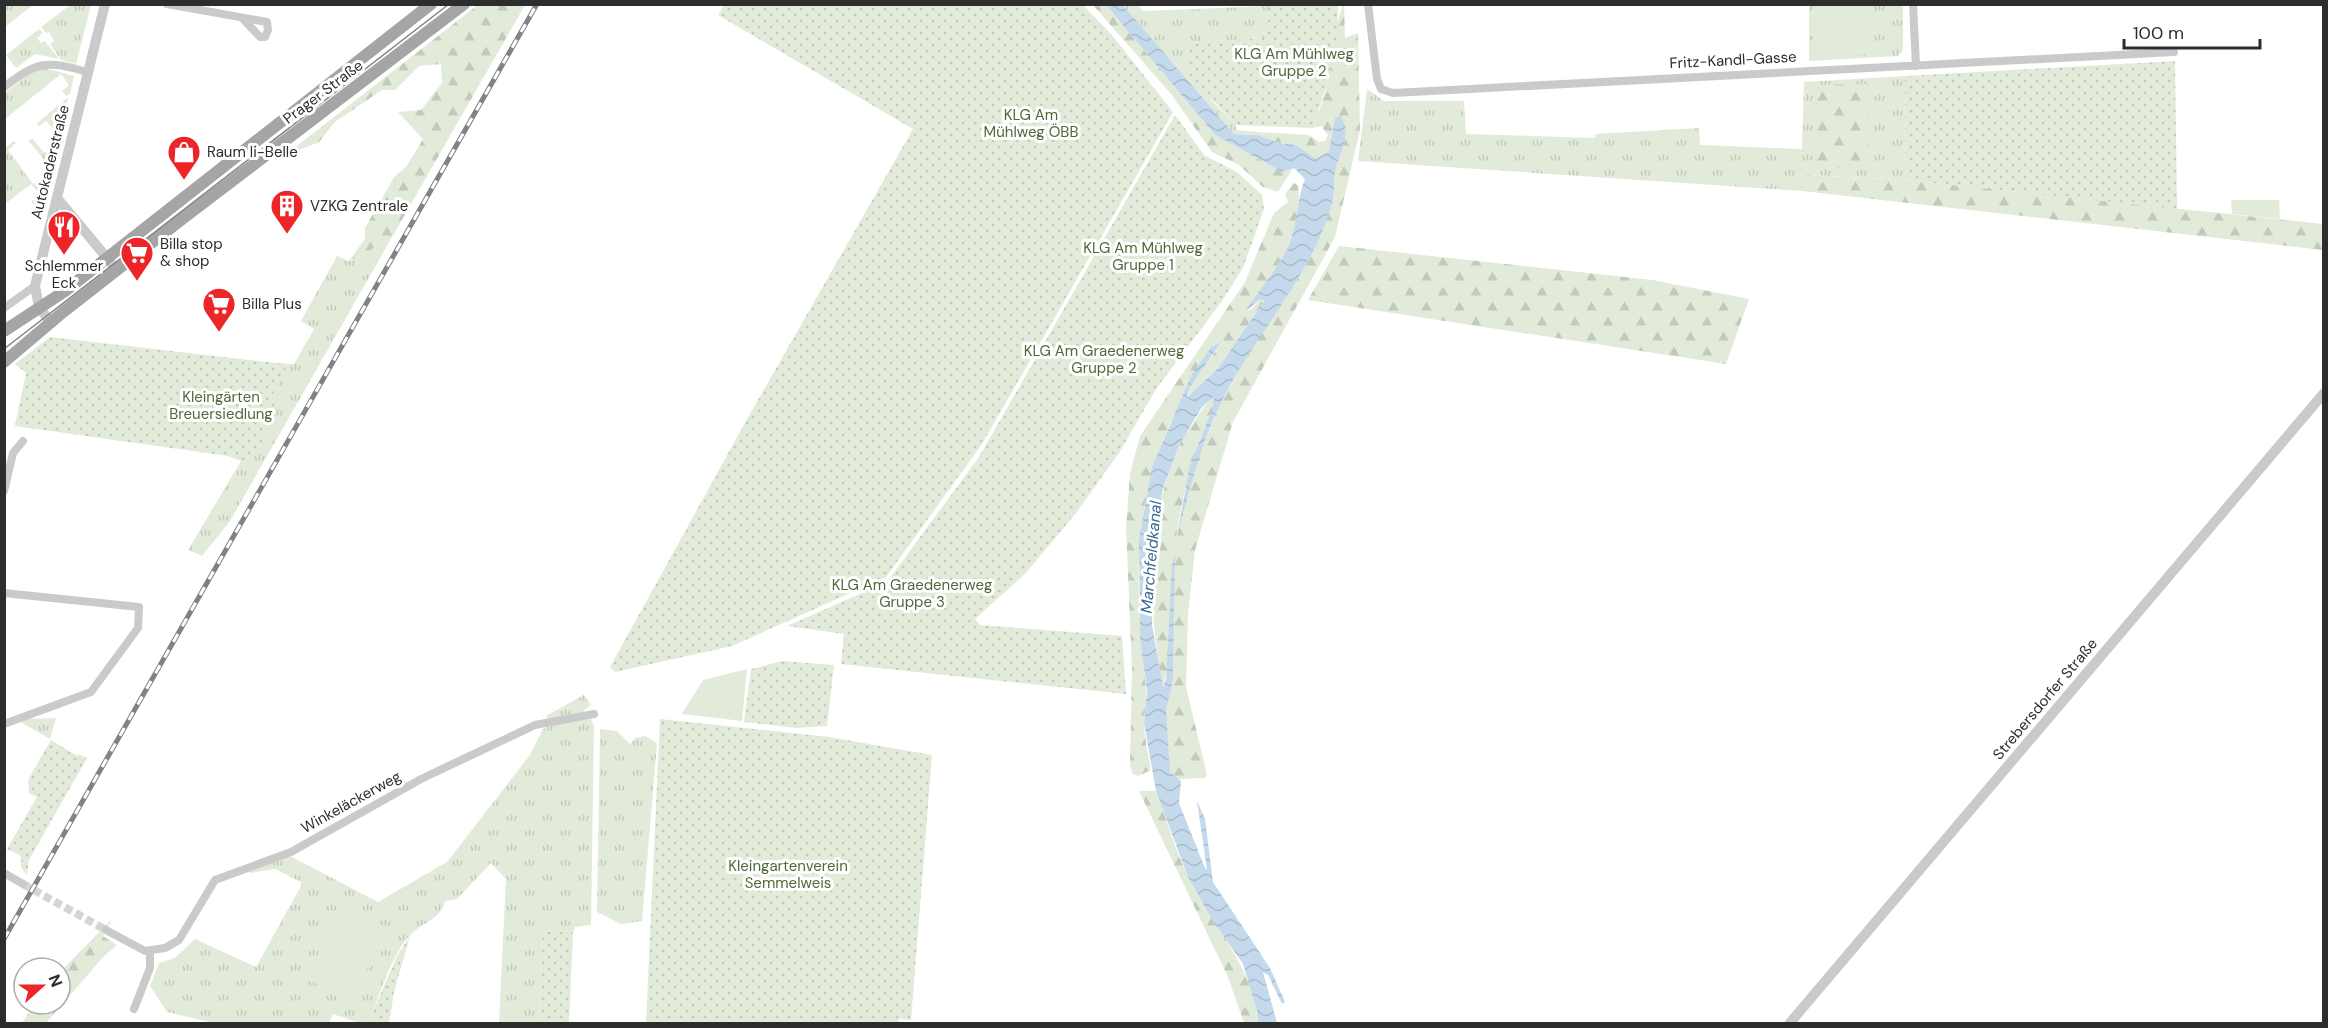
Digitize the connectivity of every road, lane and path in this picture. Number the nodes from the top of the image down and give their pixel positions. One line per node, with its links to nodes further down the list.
1 (105, 4): 10 (street, Autokaderstraße)
2 (167, 4): 7 (street)
3 (431, 4): 13 (main road, Prager Straße)
4 (464, 4): 13 (main road, Prager Straße)
5 (1368, 4): 9 (street, Fritz-Kandl-Gasse)
6 (1913, 4): 9 (street)
7 (242, 18)
8 (2174, 52): 9 (street, Fritz-Kandl-Gasse)
9 (1916, 66)
10 (87, 72): 11 (street); 12 (street, Autokaderstraße)
11 (4, 87)
12 (57, 198): 13 (street); 14 (street, Autokaderstraße)
13 (112, 263): 15 (main road, Prager Straße); 17 (main road, Prager Straße)
14 (35, 286): 15 (street, Autokaderstraße); 16 (street)
15 (39, 307): 17 (street, Autokaderstraße); 18 (main road, Prager Straße)
16 (4, 308)
17 (51, 323): 19 (main road, Prager Straße)
18 (4, 331)
19 (4, 362)
20 (2324, 393): 31 (street, Strebersdorfer Straße)
21 (23, 441): 22 (street)
22 (4, 491)
23 (4, 593): 25 (street)
24 (594, 714): 29 (street, Winkeläckerweg)
25 (4, 724)
26 (4, 873): 27 (street)
27 (23, 884)
28 (106, 930): 29 (street)
29 (150, 951): 30 (street)
30 (134, 1009)
31 (1789, 1023)

